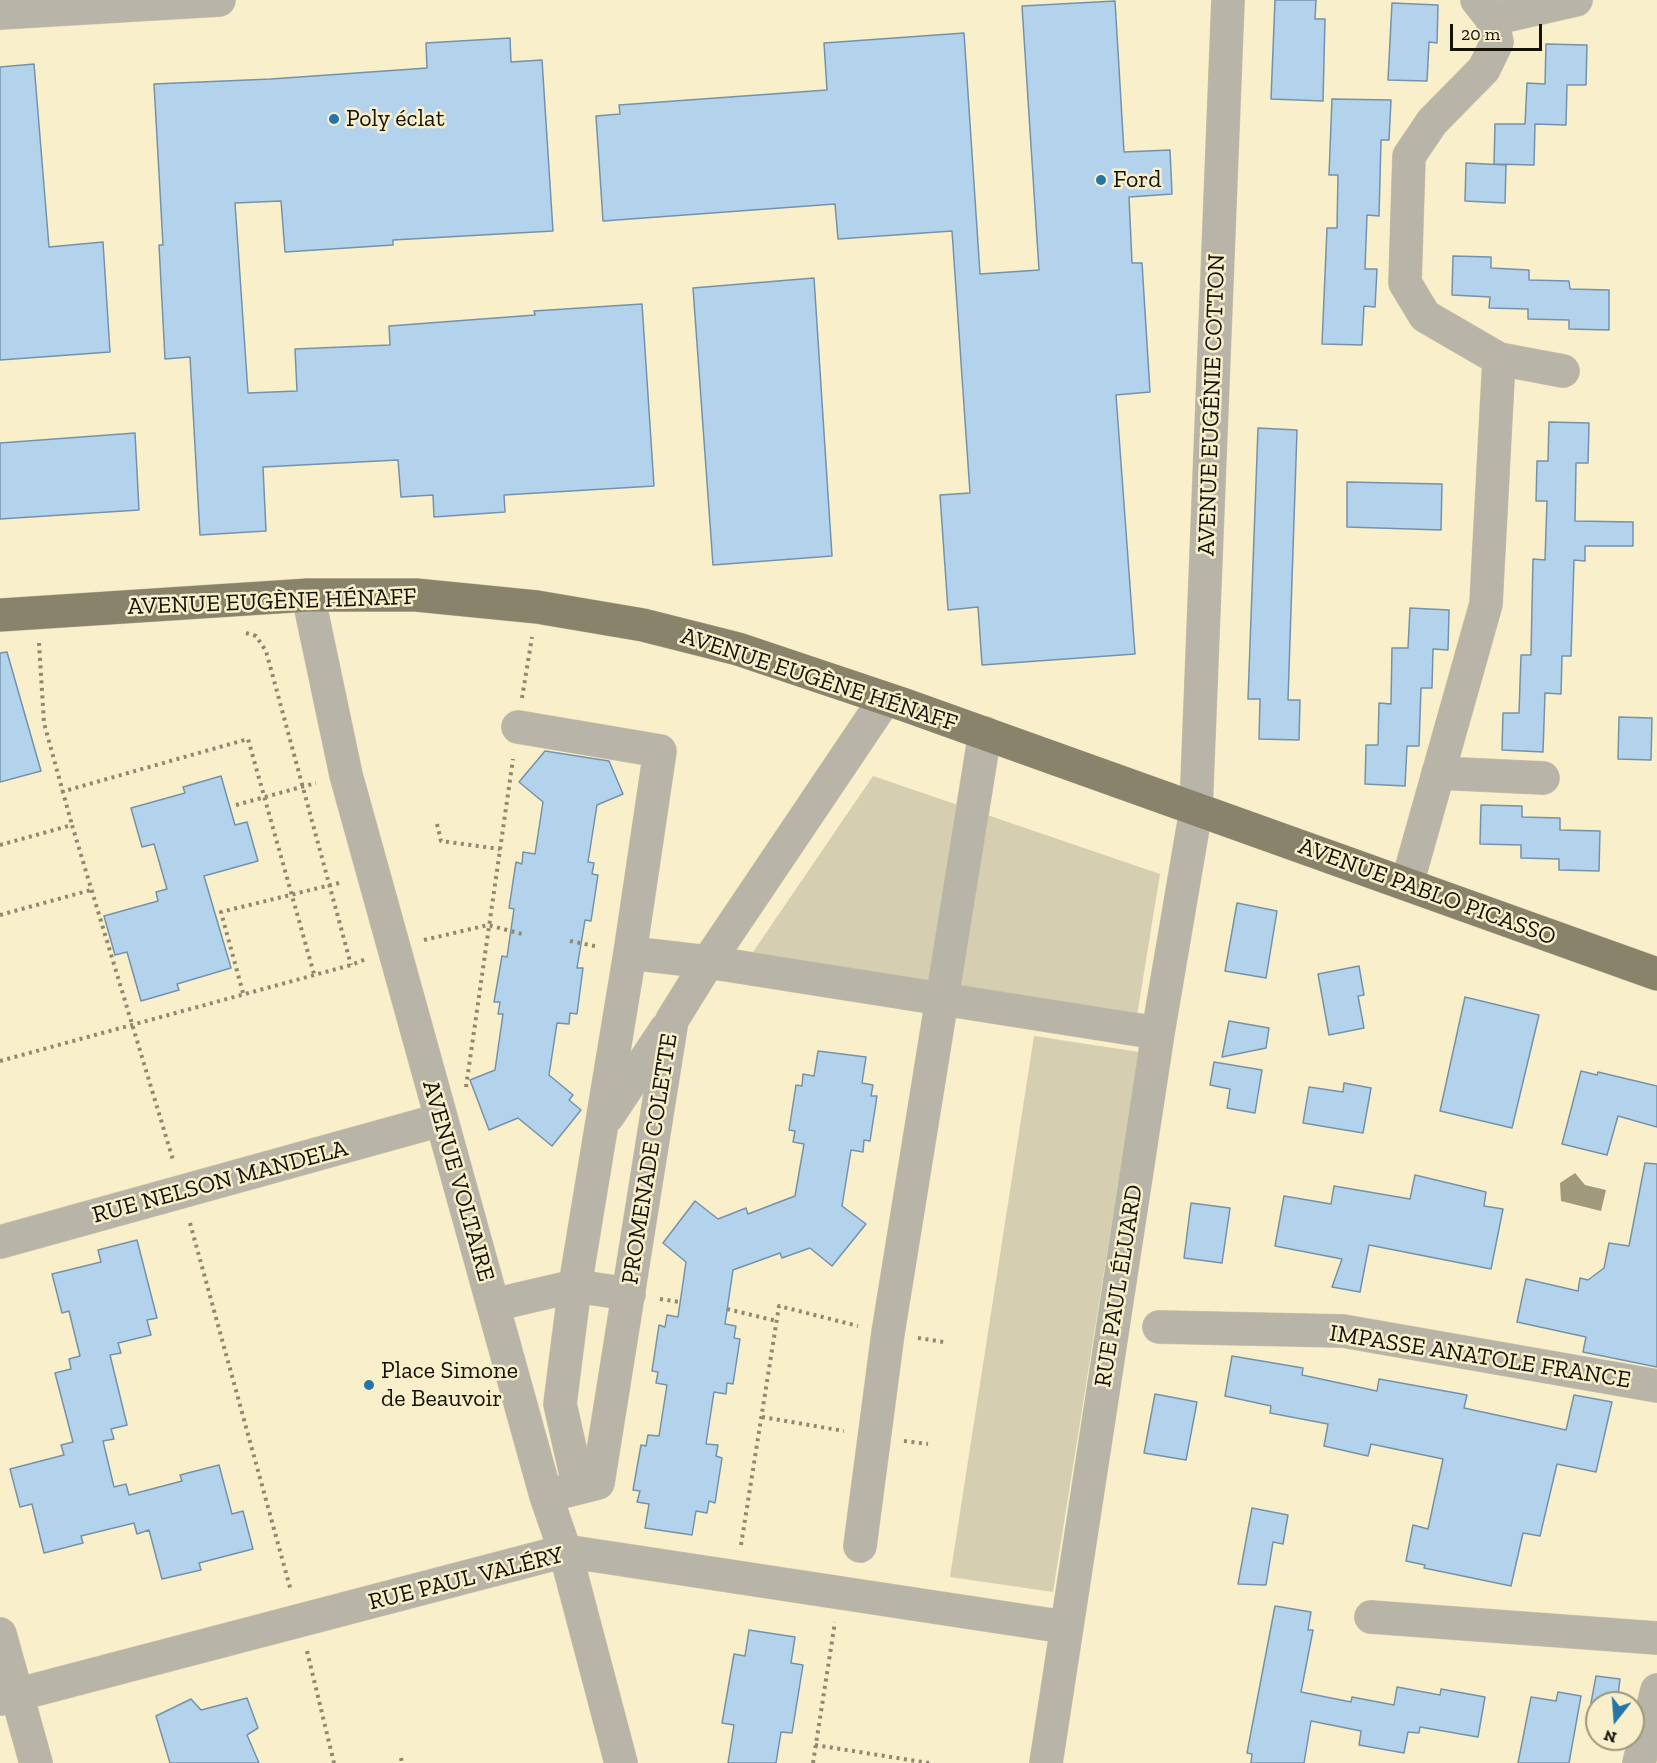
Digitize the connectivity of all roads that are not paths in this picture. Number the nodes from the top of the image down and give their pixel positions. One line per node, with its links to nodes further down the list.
1 (219, 0): 5 (street)
2 (1228, 0): 15 (street, AVENUE EUGÉNIE COTTON)
3 (1576, 0): 4 (street)
4 (1485, 9): 6 (street)
5 (0, 13)
6 (1499, 359): 7 (street); 13 (street)
7 (1563, 372)
8 (308, 595): 9 (main road, AVENUE EUGÈNE HÉNAFF); 10 (main road, AVENUE EUGÈNE HÉNAFF); 23 (street, AVENUE VOLTAIRE)
9 (0, 615)
10 (885, 699): 12 (main road, AVENUE EUGÈNE HÉNAFF); 18 (street, PROMENADE COLETTE)
11 (518, 727): 17 (street)
12 (985, 733): 15 (main road, AVENUE EUGÈNE HÉNAFF); 20 (street)
13 (1438, 773): 14 (street); 16 (street)
14 (1543, 778)
15 (1196, 810): 16 (main road, AVENUE PABLO PICASSO); 22 (street, RUE PAUL ÉLUARD)
16 (1407, 884): 19 (main road, AVENUE PABLO PICASSO)
17 (630, 953): 18 (street); 24 (street)
18 (708, 962): 20 (street); 21 (street, PROMENADE COLETTE)
19 (1657, 974)
20 (941, 999): 22 (street); 33 (street)
21 (672, 1020): 24 (street); 27 (street, PROMENADE COLETTE)
22 (1158, 1033): 36 (street, RUE PAUL ÉLUARD)
23 (440, 1120): 25 (street, RUE NELSON MANDELA); 28 (street, AVENUE VOLTAIRE)
24 (602, 1124): 26 (street)
25 (0, 1242)
26 (576, 1286): 27 (street); 28 (street); 31 (street)
27 (629, 1294): 31 (street, PROMENADE COLETTE)
28 (493, 1305): 32 (street, AVENUE VOLTAIRE)
29 (1159, 1327): 30 (street, IMPASSE ANATOLE FRANCE)
30 (1657, 1386)
31 (579, 1488): 32 (street, PROMENADE COLETTE)
32 (546, 1496): 34 (street, AVENUE VOLTAIRE)
33 (860, 1546)
34 (565, 1551): 36 (street, RUE PAUL VALÉRY); 40 (street, RUE PAUL VALÉRY); 42 (street, AVENUE VOLTAIRE)
35 (1371, 1617): 38 (street)
36 (1065, 1627): 43 (street, RUE PAUL ÉLUARD)
37 (0, 1634): 40 (street)
38 (1657, 1638)
39 (1657, 1690): 44 (street)
40 (9, 1697): 41 (street)
41 (36, 1763)
42 (621, 1763)
43 (1046, 1763)
44 (1639, 1763)

